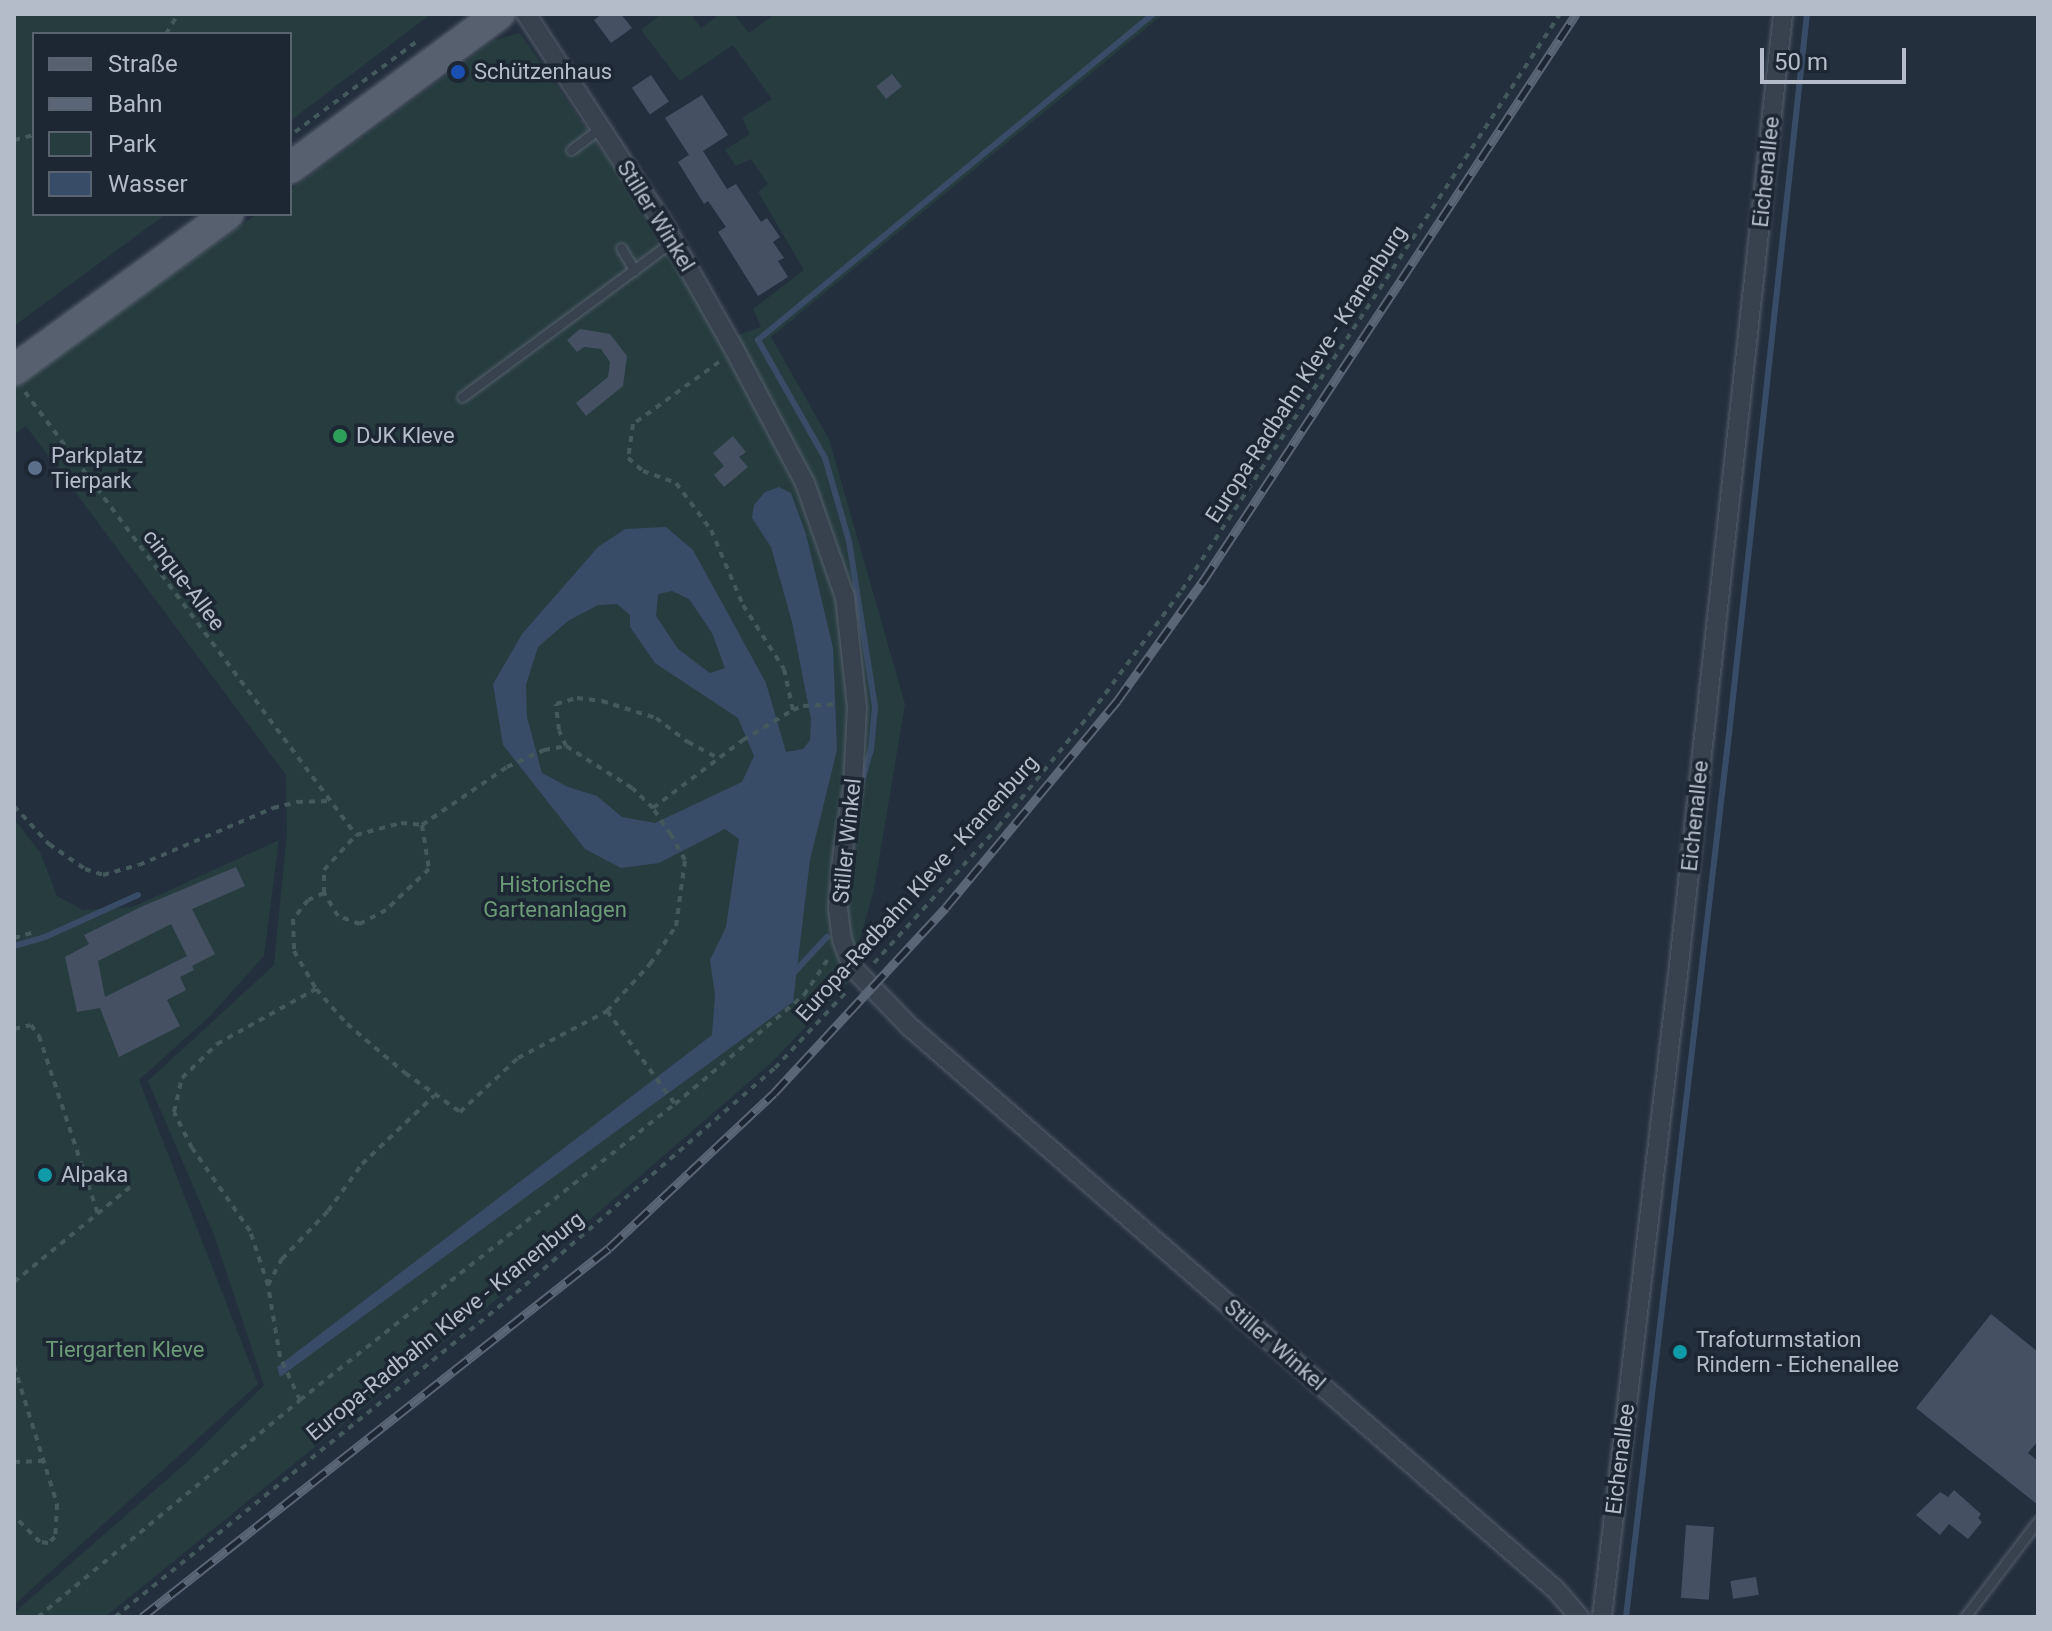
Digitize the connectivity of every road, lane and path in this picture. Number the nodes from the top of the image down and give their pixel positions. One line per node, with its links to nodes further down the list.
1 (178, 14): 6 (path)
2 (499, 14): 11 (main road)
3 (526, 14): 8 (street, Stiller Winkel)
4 (1560, 14): 32 (path, Europa-Radbahn Kleve - Kranenburg)
5 (1783, 14): 51 (street, Eichenallee)
6 (167, 32)
7 (421, 39): 9 (path)
8 (601, 127): 10 (lane); 13 (street, Stiller Winkel)
9 (292, 134)
10 (571, 150)
11 (292, 167)
12 (225, 216): 17 (main road)
13 (673, 241): 15 (lane); 16 (street, Stiller Winkel)
14 (621, 248): 15 (lane)
15 (634, 270): 18 (lane)
16 (735, 351): 20 (path); 32 (street, Stiller Winkel)
17 (18, 380): 23 (path, cinque-Allee)
18 (462, 397)
19 (842, 704): 20 (path)
20 (793, 710): 22 (path)
21 (566, 746): 22 (path); 25 (path); 26 (path)
22 (718, 758): 25 (path)
23 (329, 801): 24 (path); 27 (path, cinque-Allee)
24 (14, 806)
25 (653, 808): 34 (path)
26 (422, 825): 27 (path); 28 (path)
27 (356, 835): 28 (path)
28 (324, 893): 33 (path)
29 (35, 932): 30 (path)
30 (14, 938)
31 (832, 946): 37 (path)
32 (860, 978): 49 (path, Europa-Radbahn Kleve - Kranenburg); 50 (street, Stiller Winkel)
33 (316, 989): 36 (path); 41 (path)
34 (607, 1011): 36 (path); 37 (path)
35 (14, 1029): 39 (path)
36 (434, 1096): 41 (path)
37 (675, 1104): 43 (path)
38 (135, 1183): 39 (path)
39 (98, 1214): 40 (path)
40 (14, 1282)
41 (268, 1285): 43 (path)
42 (14, 1366): 44 (path)
43 (300, 1400): 48 (path)
44 (43, 1461): 45 (path); 46 (path)
45 (14, 1462)
46 (14, 1516)
47 (2038, 1521): 52 (lane)
48 (38, 1617)
49 (115, 1617)
50 (1579, 1617)
51 (1602, 1617)
52 (1965, 1617)

